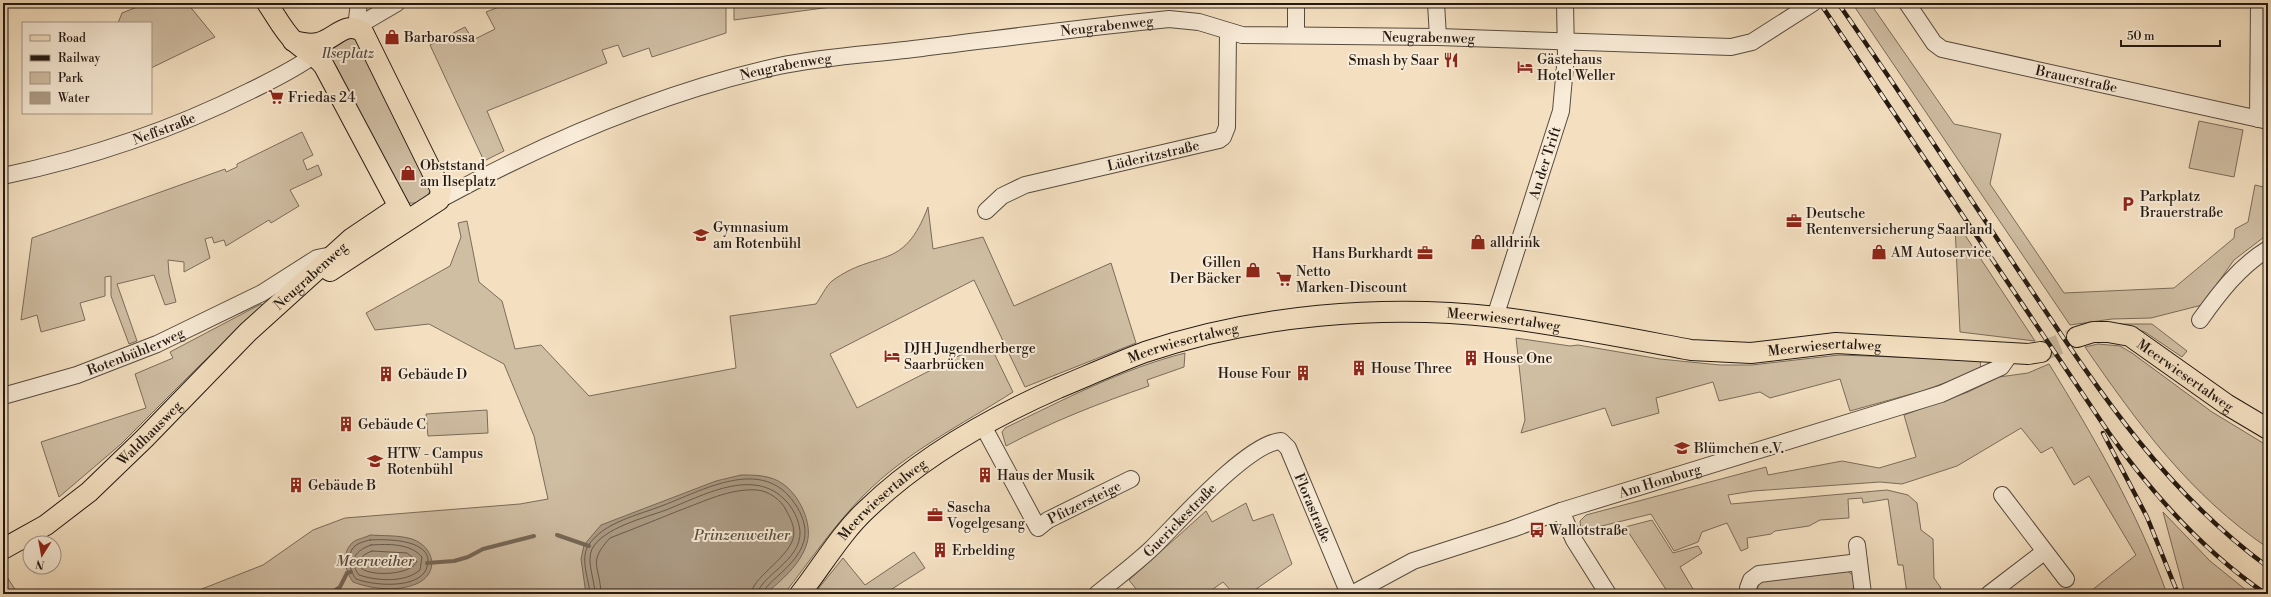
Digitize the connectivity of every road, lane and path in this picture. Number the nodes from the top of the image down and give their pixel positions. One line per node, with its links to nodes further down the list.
1 (267, 3): 15 (main road)
2 (359, 3): 10 (street)
3 (397, 3): 10 (street)
4 (1296, 3): 12 (street)
5 (1436, 3): 13 (street)
6 (1565, 3): 14 (street, An der Trift)
7 (1907, 3): 16 (street, Brauerstraße)
8 (2259, 3): 16 (street)
9 (1811, 4): 14 (street, Neugrabenweg)
10 (356, 27): 15 (main road); 18 (main road)
11 (1228, 32): 12 (street, Neugrabenweg); 18 (street, Neugrabenweg); 19 (street, Lüderitzstraße)
12 (1296, 35): 13 (street, Neugrabenweg)
13 (1438, 37): 14 (street, Neugrabenweg)
14 (1566, 42): 25 (street, An der Trift)
15 (316, 49): 17 (street, Neffstraße); 20 (main road)
16 (2263, 120)
17 (3, 176)
18 (439, 200): 20 (main road)
19 (986, 211)
20 (402, 213): 22 (main road, Neugrabenweg); 24 (main road, Neugrabenweg)
21 (2268, 248): 26 (street)
22 (332, 255): 23 (street, Rotenbühlerweg); 24 (main road, Neugrabenweg)
23 (262, 293): 24 (street); 30 (street, Rotenbühlerweg)
24 (283, 301): 38 (main road, Waldhausweg)
25 (1495, 317): 29 (main road, Meerwiesertalweg); 32 (main road, Meerwiesertalweg)
26 (2200, 320)
27 (2077, 337): 31 (main road, Meerwiesertalweg)
28 (2041, 352): 29 (main road, Meerwiesertalweg)
29 (2011, 353): 36 (street, Am Homburg)
30 (3, 396)
31 (2263, 424)
32 (983, 426): 34 (street, Pfitzersteige); 43 (main road, Meerwiesertalweg)
33 (1263, 446): 44 (street, Guerickestraße); 45 (street, Florastraße)
34 (1130, 479)
35 (2002, 495): 39 (street)
36 (1561, 511): 45 (street, Am Homburg); 46 (street)
37 (1857, 544): 40 (street)
38 (3, 549)
39 (2044, 552): 41 (street); 48 (street)
40 (1859, 562): 42 (street); 47 (street)
41 (2066, 579)
42 (1748, 588)
43 (800, 594)
44 (1097, 594)
45 (1351, 594)
46 (1608, 594)
47 (1863, 594)
48 (1989, 594)

